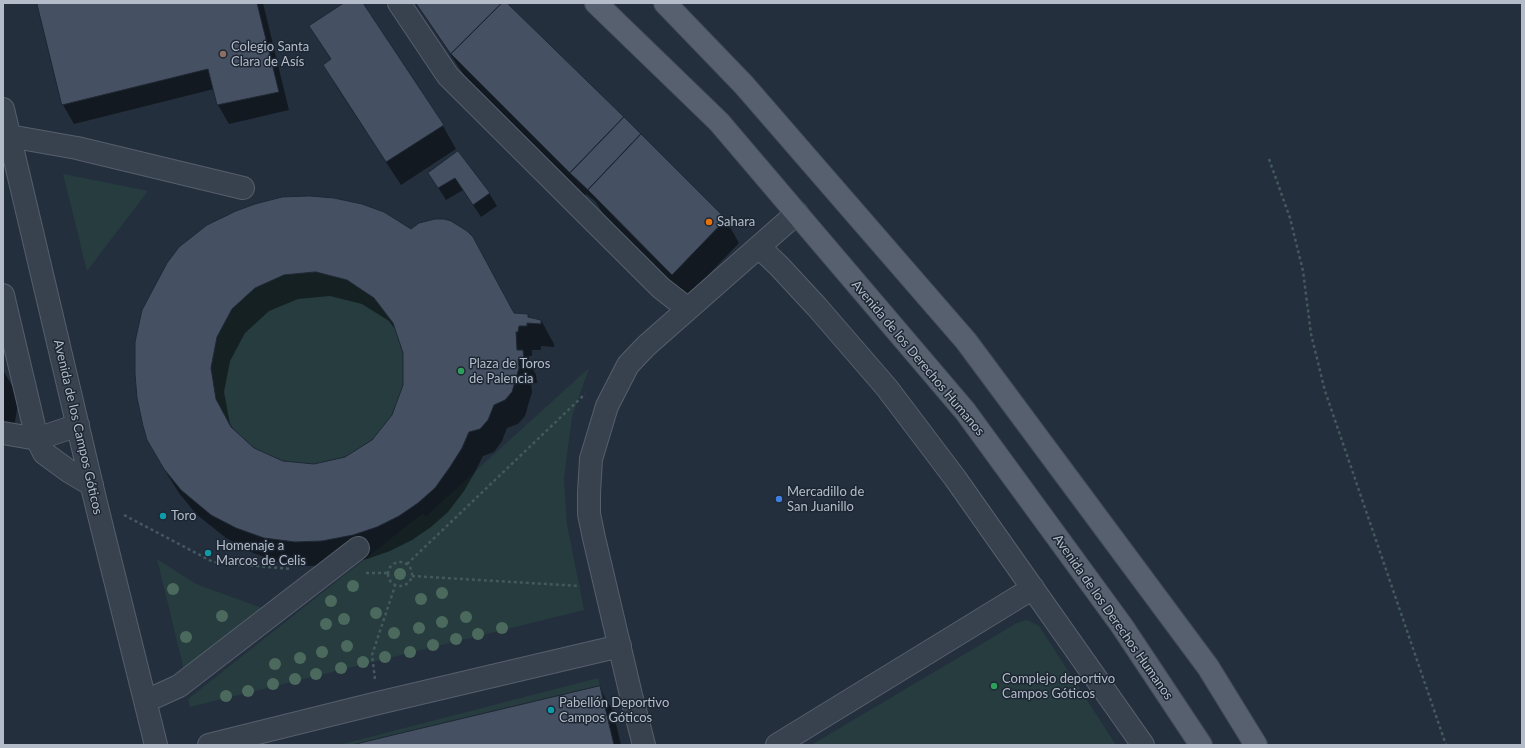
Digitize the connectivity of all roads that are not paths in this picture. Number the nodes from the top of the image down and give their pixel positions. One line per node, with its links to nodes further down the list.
1 (399, 3): 10 (street)
2 (596, 3): 7 (main road, Avenida de los Derechos Humanos)
3 (665, 3): 25 (main road)
4 (3, 112): 5 (street, Avenida de los Campos Góticos)
5 (9, 136): 6 (street); 11 (street, Avenida de los Campos Góticos)
6 (243, 188)
7 (798, 213): 8 (street); 24 (main road, Avenida de los Derechos Humanos)
8 (760, 247): 10 (street); 16 (street)
9 (3, 295): 13 (street)
10 (688, 309): 17 (street)
11 (78, 425): 13 (street); 14 (street, Avenida de los Campos Góticos)
12 (3, 432): 13 (street)
13 (37, 439): 14 (street)
14 (93, 492): 18 (street, Avenida de los Campos Góticos)
15 (358, 548): 18 (street)
16 (1034, 588): 22 (street); 23 (street)
17 (620, 646): 20 (street); 21 (street)
18 (146, 701): 19 (street, Avenida de los Campos Góticos)
19 (156, 745)
20 (209, 745)
21 (644, 745)
22 (777, 745)
23 (1142, 745)
24 (1201, 745)
25 (1256, 745)

